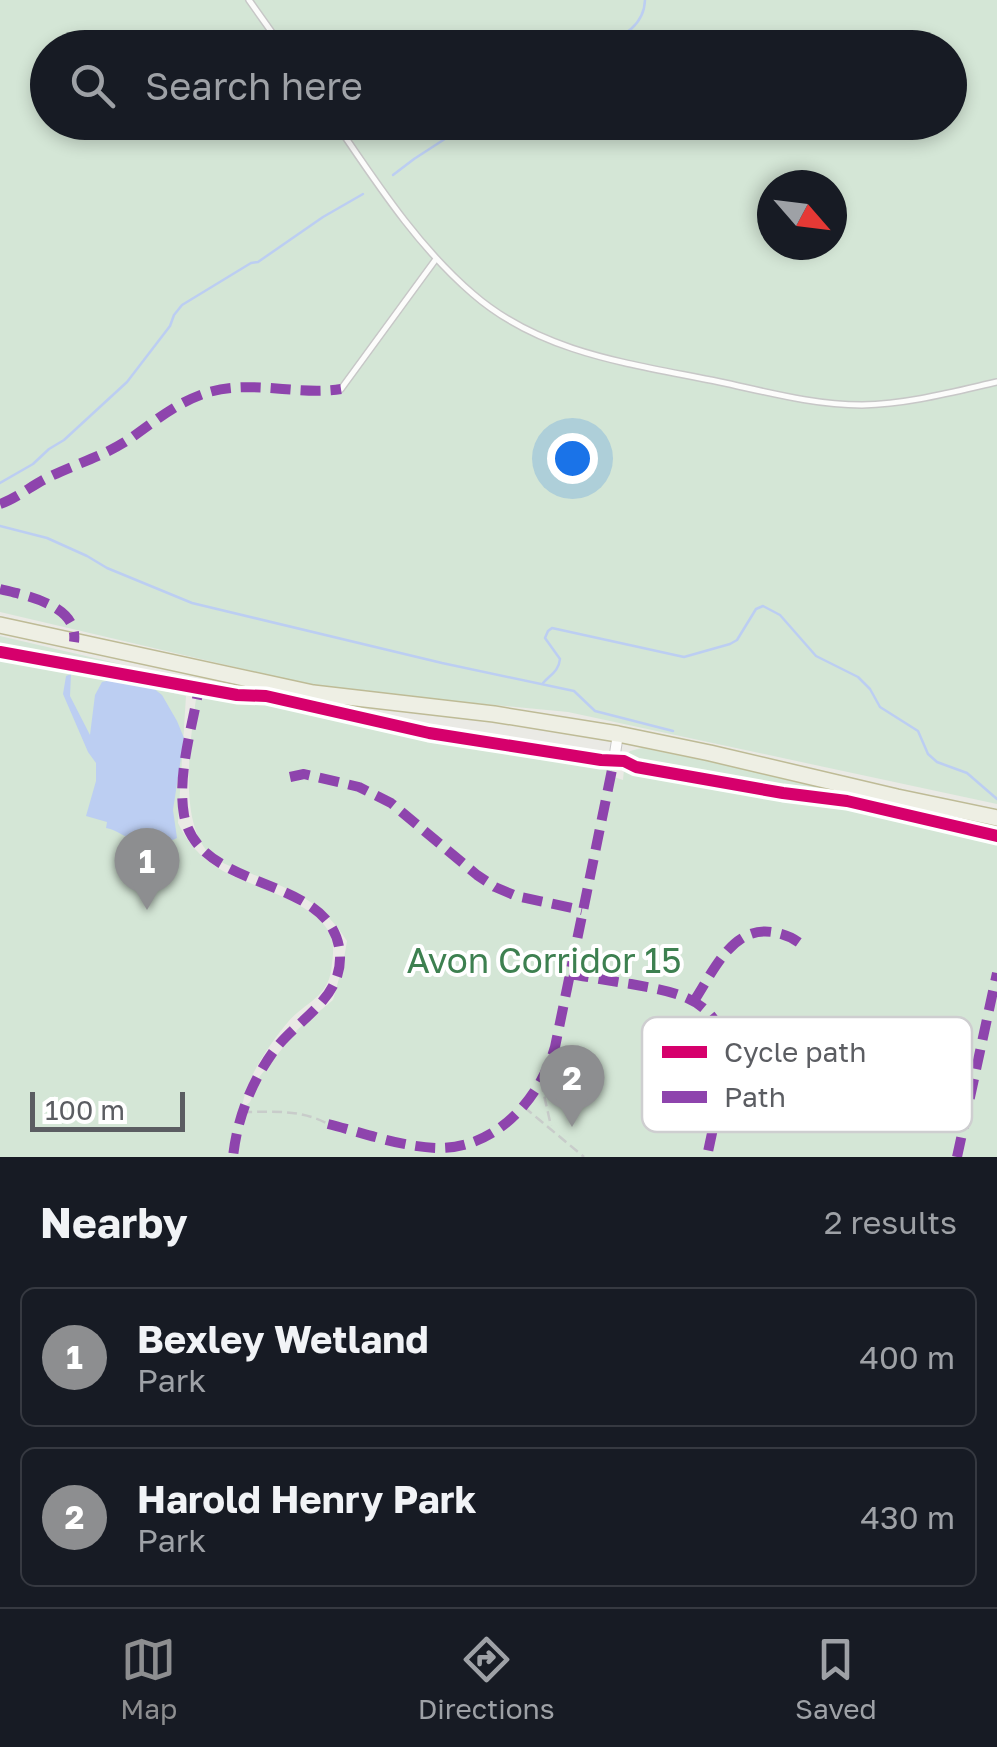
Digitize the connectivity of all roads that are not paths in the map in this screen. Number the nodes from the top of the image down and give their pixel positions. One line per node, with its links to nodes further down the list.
1 (249, 0): 2 (lane)
2 (270, 30)
3 (347, 140): 4 (lane)
4 (436, 259): 5 (lane); 6 (lane)
5 (997, 382)
6 (341, 389)
7 (0, 625): 8 (highway)
8 (618, 734): 9 (street); 10 (highway)
9 (614, 760)
10 (997, 818)

